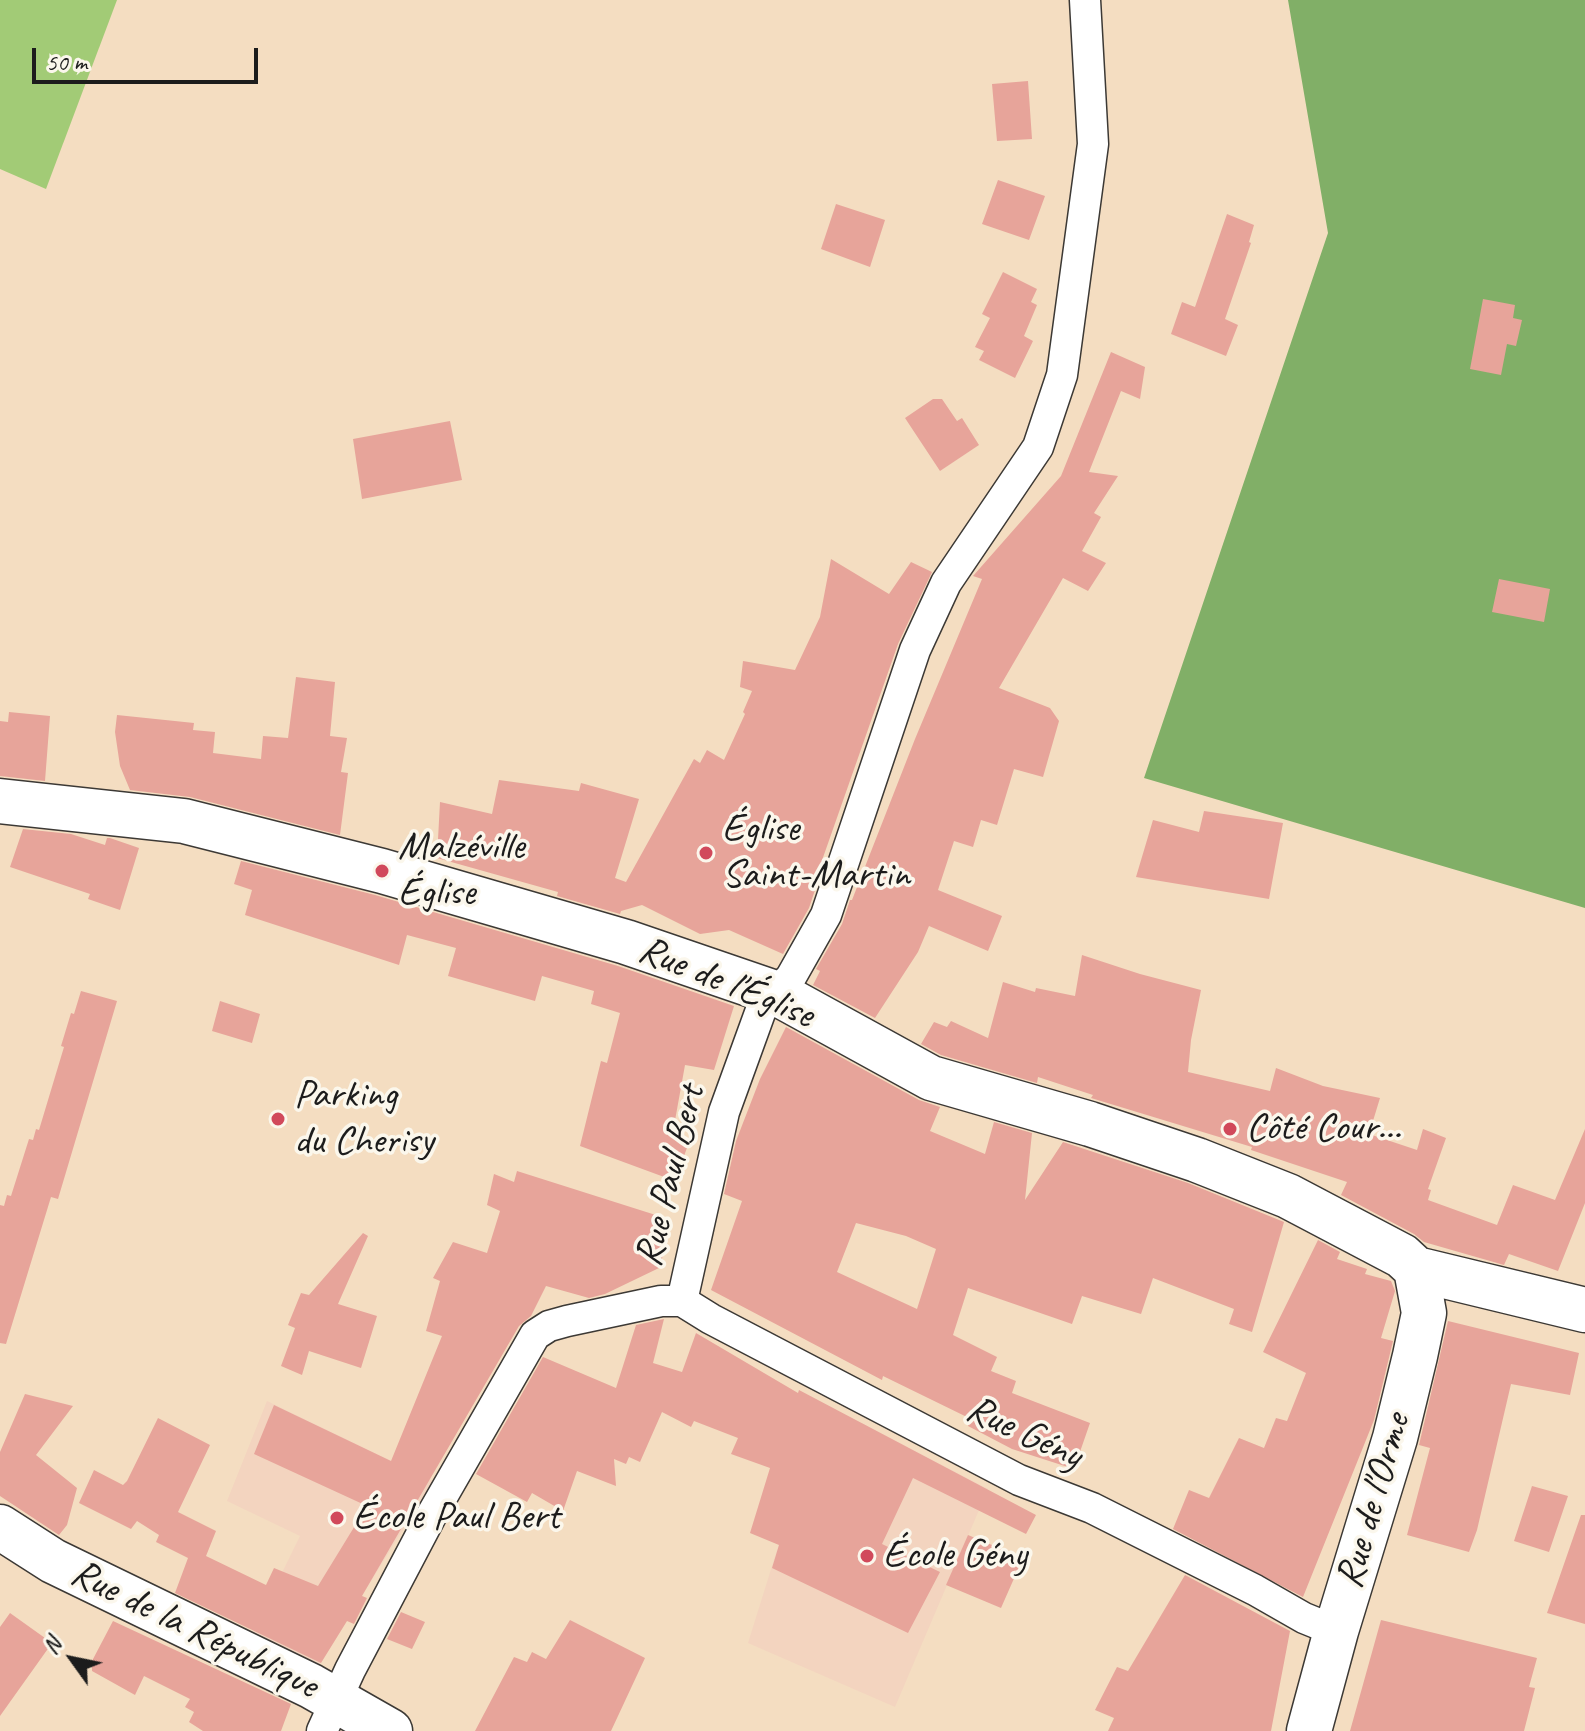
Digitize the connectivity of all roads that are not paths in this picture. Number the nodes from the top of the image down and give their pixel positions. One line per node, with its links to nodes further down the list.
1 (1085, 0): 3 (street, Rue Paul Bert)
2 (0, 801): 3 (main road, Rue de l'Église)
3 (778, 994): 4 (main road, Rue de l'Église); 5 (street, Rue Paul Bert)
4 (1416, 1269): 6 (main road); 8 (main road, Rue de l'Orme)
5 (682, 1301): 8 (street, Rue Gény); 9 (street, Rue Paul Bert)
6 (1585, 1310)
7 (0, 1527): 9 (main road, Rue de la République)
8 (1336, 1631): 11 (main road, Rue de l'Orme)
9 (330, 1715): 10 (main road, Rue de la République)
10 (390, 1731)
11 (1309, 1731)

